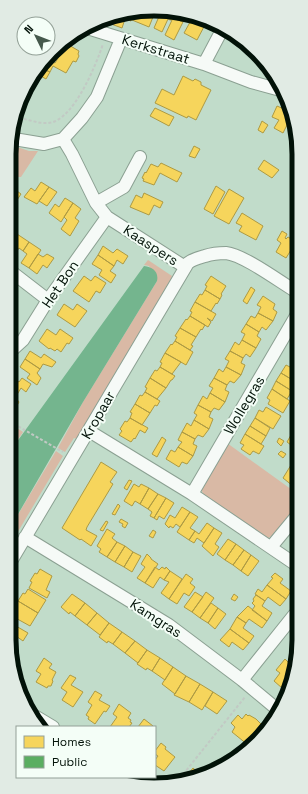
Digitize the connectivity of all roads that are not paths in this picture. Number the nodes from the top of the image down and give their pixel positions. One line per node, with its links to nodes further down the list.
1 (93, 30): 3 (street, Kerkstraat)
2 (220, 33): 4 (street)
3 (121, 39): 4 (street, Kerkstraat); 7 (street)
4 (204, 64): 5 (street, Kerkstraat)
5 (276, 89)
6 (17, 139): 7 (street)
7 (62, 139): 9 (street, Kaaspers)
8 (140, 157): 9 (street)
9 (96, 203): 10 (street, Kaaspers)
10 (107, 217): 11 (street, Kaaspers); 14 (street, Het Bon)
11 (185, 267): 13 (street, Kaaspers); 17 (street, Kropaar)
12 (16, 276): 14 (street)
13 (292, 289)
14 (48, 300): 16 (street, Het Bon)
15 (292, 323): 18 (street, Wollegras)
16 (16, 346)
17 (89, 431): 18 (street); 20 (street, Kropaar)
18 (192, 494): 21 (street)
19 (292, 522): 21 (street)
20 (25, 537): 22 (street, Kropaar); 25 (street, Kamgras)
21 (271, 547): 23 (street)
22 (16, 553)
23 (292, 562)
24 (292, 618): 25 (street)
25 (242, 680): 26 (street, Kamgras)
26 (275, 707)

